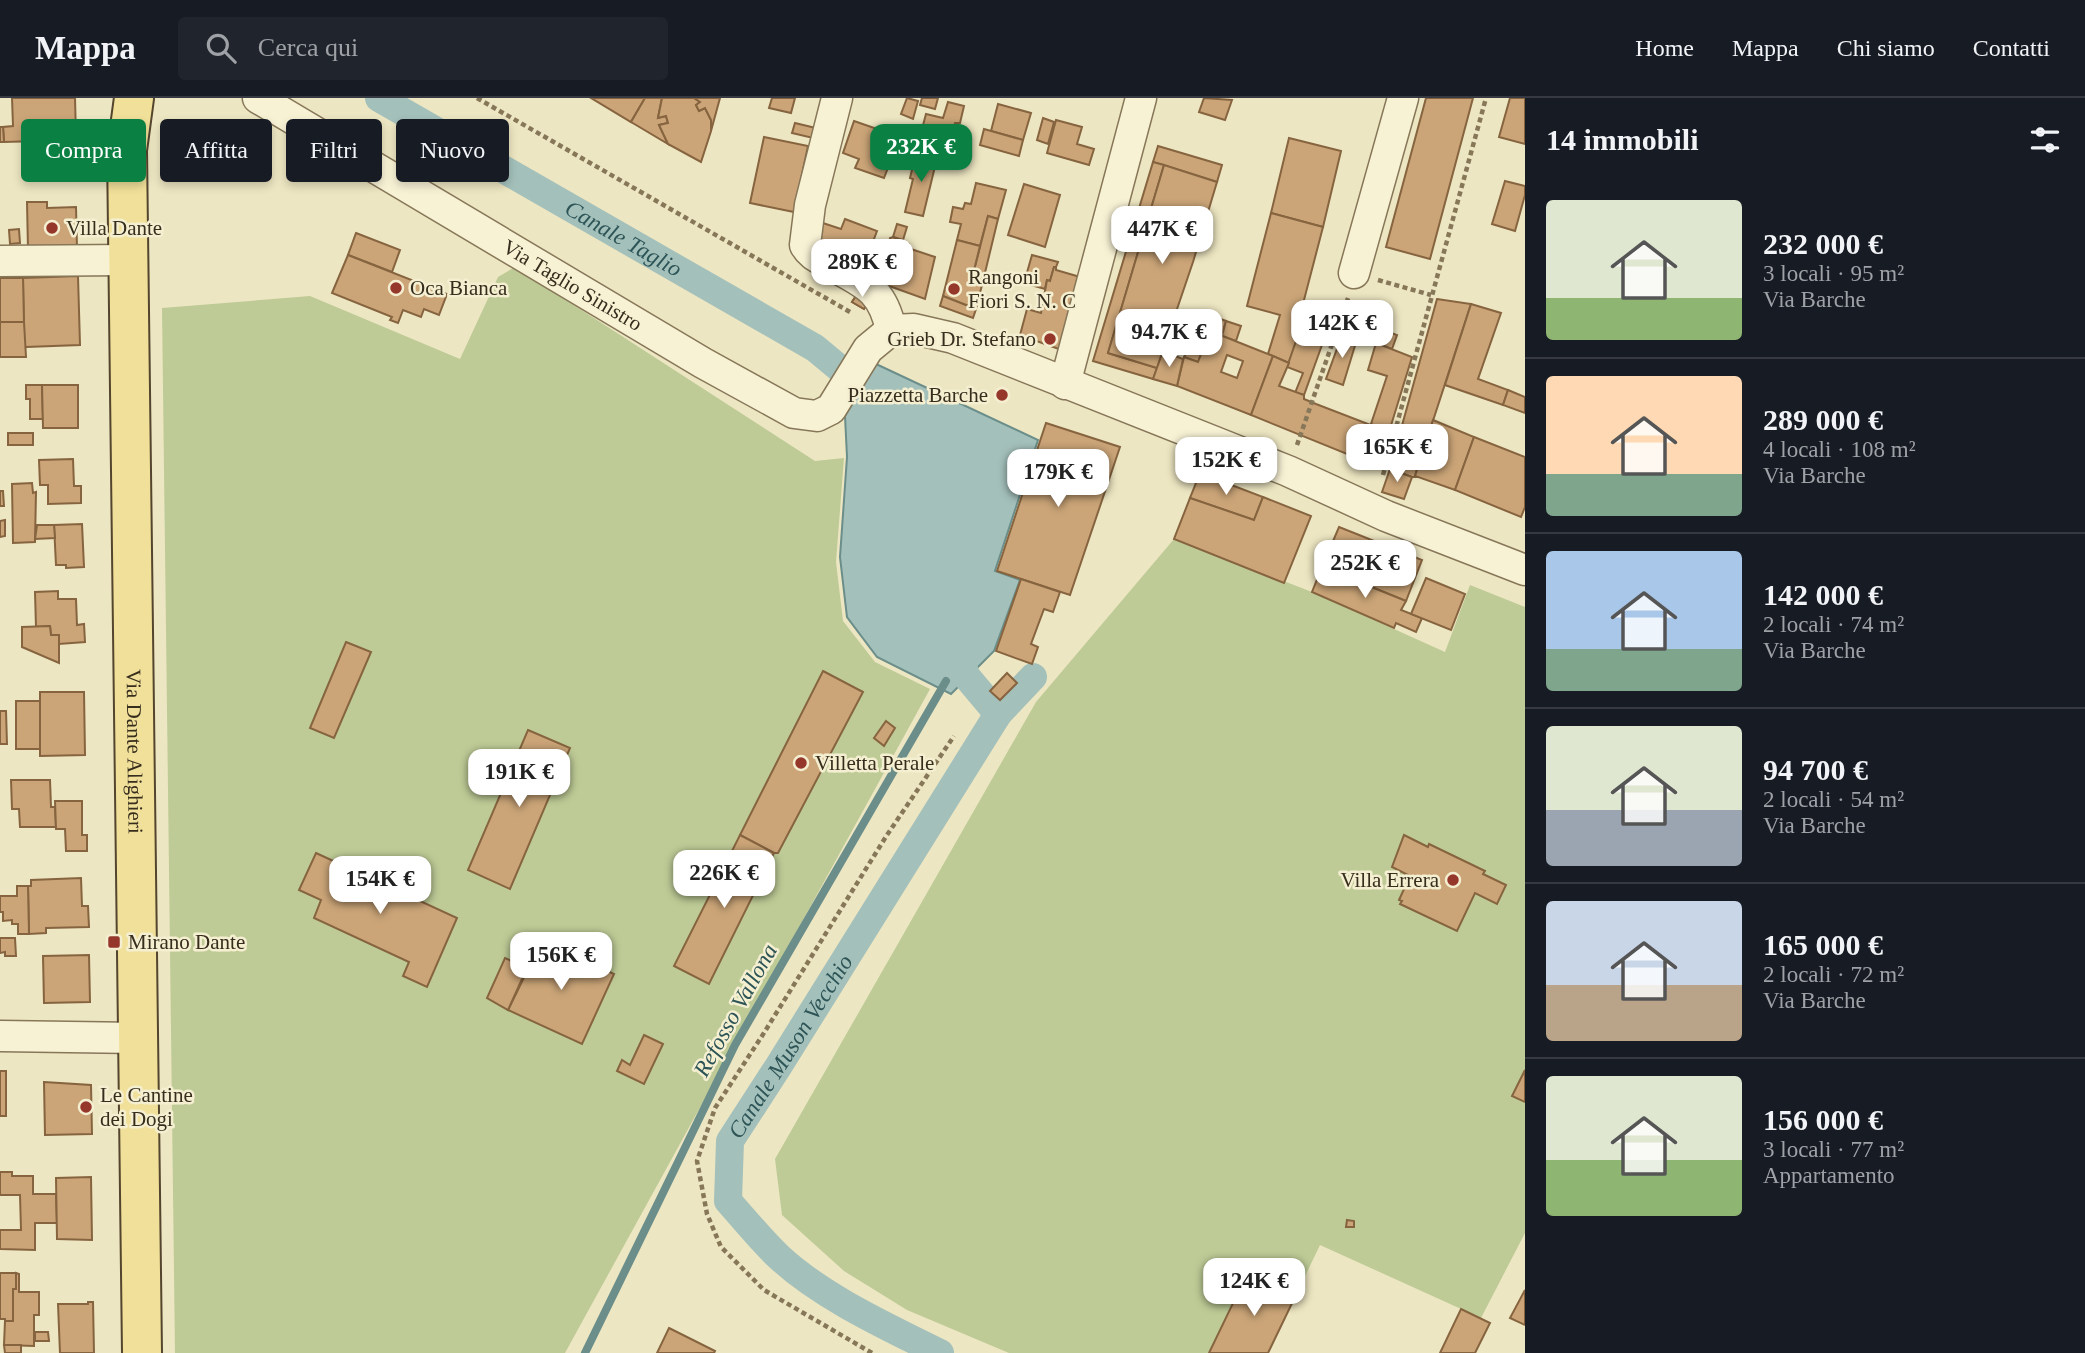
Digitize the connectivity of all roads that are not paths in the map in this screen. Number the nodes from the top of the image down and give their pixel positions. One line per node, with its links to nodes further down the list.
1 (116, 98): 7 (main road)
2 (134, 98): 8 (main road)
3 (258, 98): 13 (street, Via Taglio Sinistro)
4 (837, 98): 13 (street)
5 (1140, 98): 14 (street)
6 (1403, 98): 12 (street)
7 (120, 119)
8 (131, 119)
9 (127, 182): 10 (main road, Via Dante Alighieri)
10 (127, 260): 11 (street); 17 (main road, Via Dante Alighieri)
11 (0, 261)
12 (1354, 273)
13 (891, 330): 14 (street)
14 (1065, 384): 15 (street)
15 (1525, 570)
16 (0, 1035): 17 (street)
17 (138, 1038): 18 (main road, Via Dante Alighieri)
18 (142, 1353)

